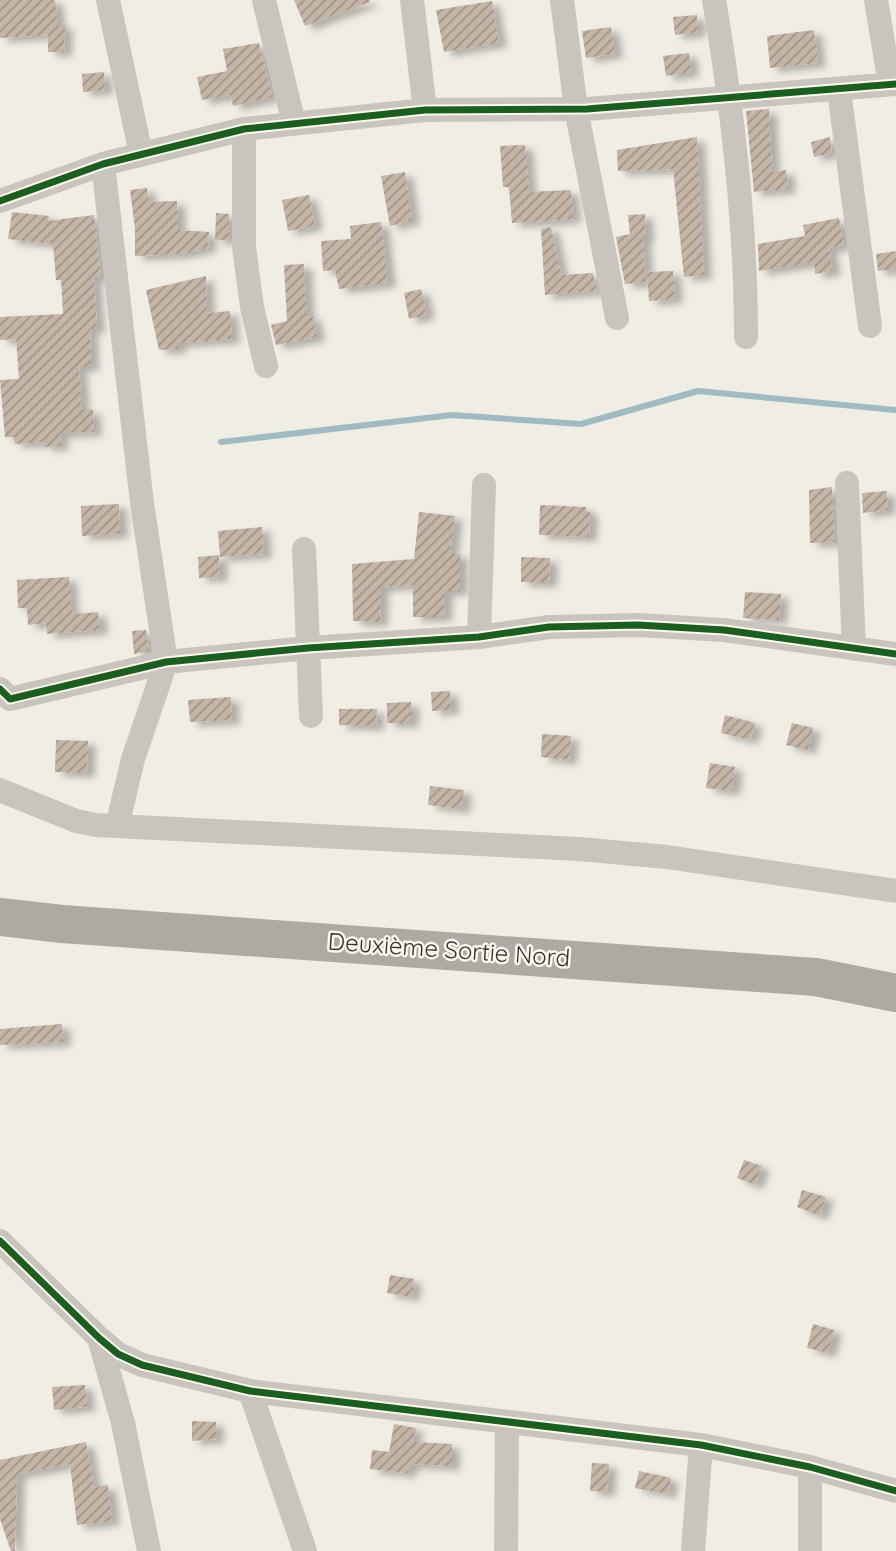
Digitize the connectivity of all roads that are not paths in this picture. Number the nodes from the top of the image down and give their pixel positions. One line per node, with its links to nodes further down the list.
1 (108, 0): 14 (street)
2 (264, 0): 12 (street)
3 (412, 0): 11 (street)
4 (562, 0): 10 (street)
5 (714, 0): 9 (street)
6 (876, 0): 7 (street)
7 (893, 84): 8 (street)
8 (839, 90): 9 (street); 18 (street)
9 (731, 98): 10 (street); 19 (street)
10 (576, 109): 11 (street); 17 (street)
11 (425, 110): 12 (street)
12 (294, 124): 13 (street)
13 (244, 129): 14 (street); 20 (street)
14 (141, 154): 15 (street)
15 (103, 164): 16 (street); 28 (street)
16 (0, 201)
17 (617, 318)
18 (870, 326)
19 (746, 337)
20 (266, 366)
21 (847, 483): 26 (street)
22 (484, 485): 24 (street)
23 (304, 549): 25 (street)
24 (480, 637): 25 (street); 26 (street)
25 (308, 648): 28 (street); 30 (street)
26 (854, 649): 27 (street)
27 (896, 654)
28 (166, 662): 29 (street); 32 (street)
29 (0, 689)
30 (311, 716)
31 (0, 790): 32 (street)
32 (117, 826): 33 (street)
33 (896, 891)
34 (0, 917): 35 (main road, Deuxième Sortie Nord)
35 (896, 993)
36 (0, 1241): 37 (street)
37 (99, 1338): 38 (street); 43 (street)
38 (250, 1391): 39 (street); 44 (street)
39 (506, 1423): 40 (street); 45 (street)
40 (701, 1446): 41 (street); 46 (street)
41 (810, 1467): 42 (street); 47 (street)
42 (896, 1491)
43 (149, 1551)
44 (305, 1551)
45 (506, 1551)
46 (693, 1551)
47 (810, 1551)

